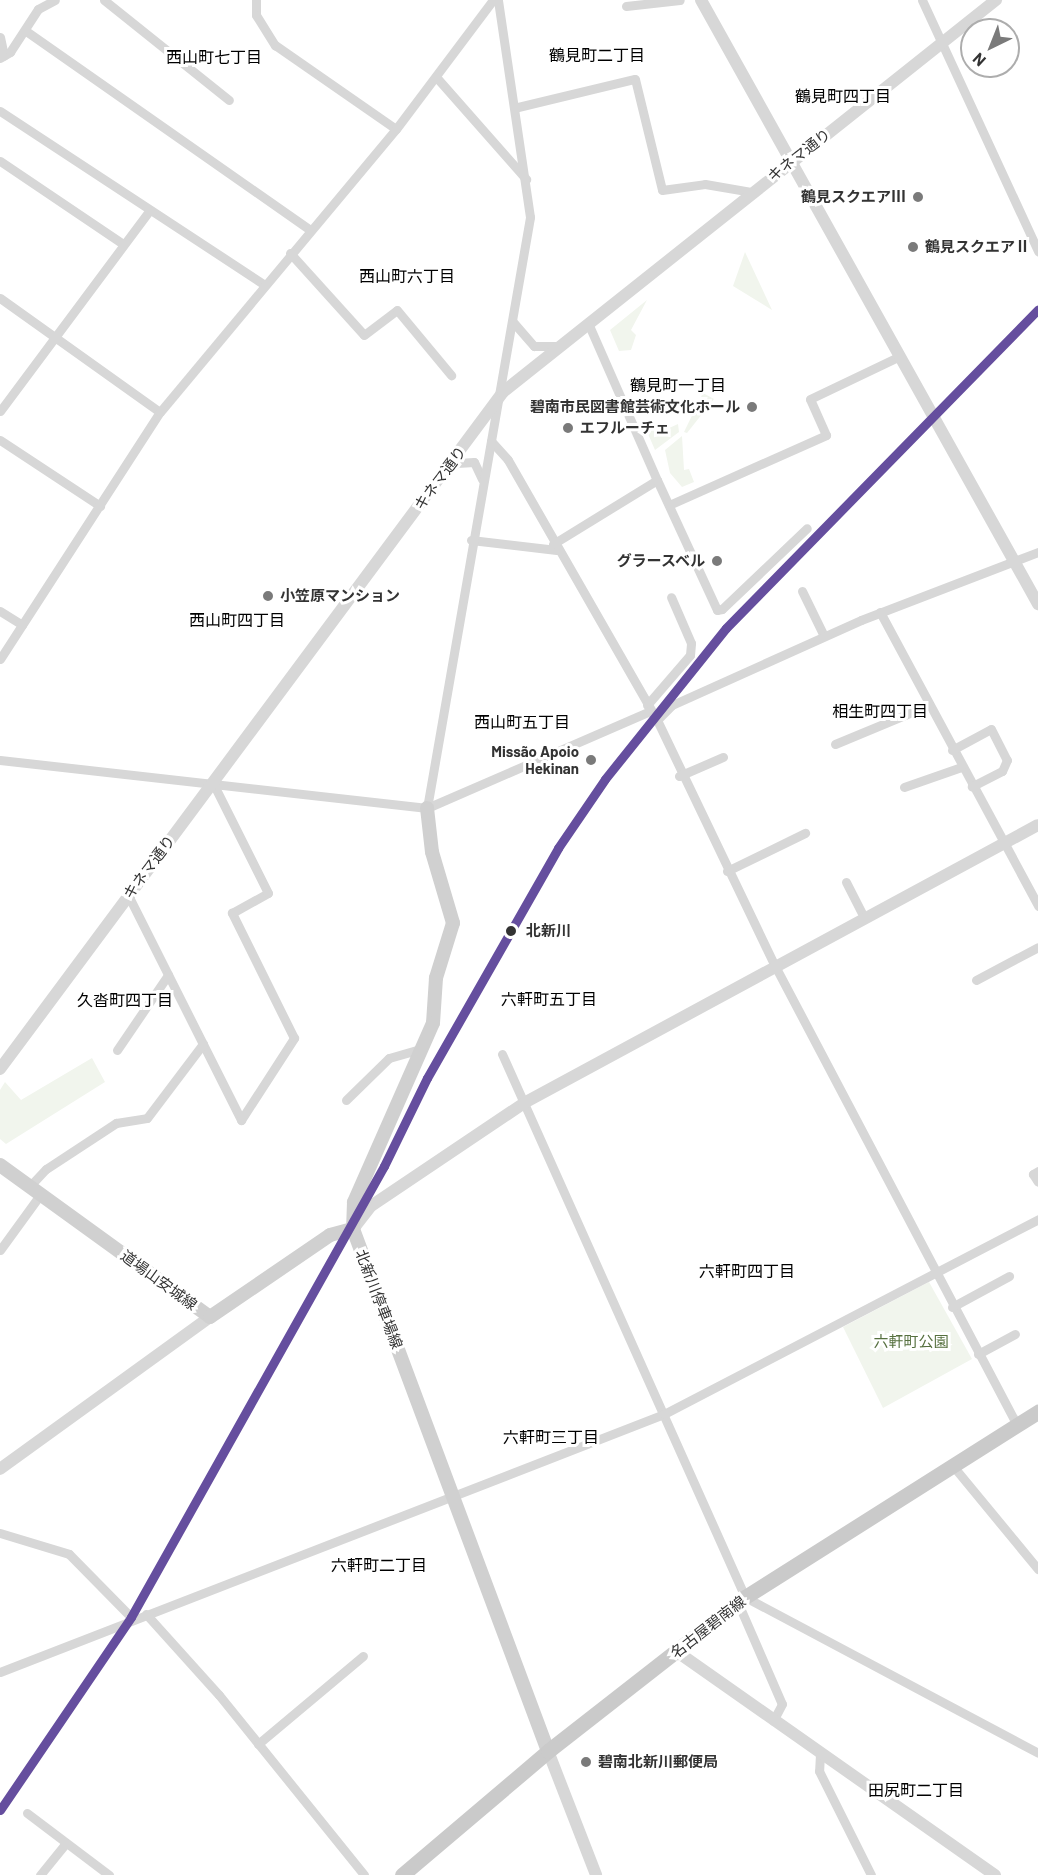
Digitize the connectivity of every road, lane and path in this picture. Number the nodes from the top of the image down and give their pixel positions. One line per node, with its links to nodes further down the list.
1 (55, 0): 10 (street)
2 (104, 0): 17 (street)
3 (254, 0): 20 (street)
4 (493, 0): 16 (street)
5 (498, 0): 18 (street)
6 (680, 0): 11 (street)
7 (700, 0): 22 (street)
8 (922, 0): 14 (street)
9 (996, 0): 14 (street, キネマ通り)
10 (43, 3): 12 (street)
11 (626, 6)
12 (26, 31): 15 (street); 26 (street)
13 (0, 37): 15 (street)
14 (943, 40): 22 (street, キネマ通り); 28 (street)
15 (2, 57)
16 (437, 78): 20 (street); 23 (street)
17 (229, 100)
18 (518, 107): 23 (street); 24 (street)
19 (0, 111): 25 (street)
20 (396, 129): 26 (street)
21 (0, 161): 27 (street)
22 (791, 161): 24 (street, キネマ通り); 36 (street)
23 (526, 179): 32 (street)
24 (752, 192): 33 (street, キネマ通り)
25 (149, 211): 27 (street); 30 (street)
26 (310, 230): 29 (street)
27 (123, 244): 34 (street)
28 (1038, 251)
29 (290, 253): 30 (street); 37 (street)
30 (263, 284): 40 (street)
31 (0, 298): 34 (street)
32 (513, 320): 35 (street); 38 (street)
33 (588, 323): 35 (street, キネマ通り); 44 (street)
34 (54, 332): 39 (street); 40 (street)
35 (558, 346): 38 (street, キネマ通り)
36 (898, 357): 46 (street); 52 (street)
37 (451, 375)
38 (504, 392): 42 (street); 43 (street, キネマ通り)
39 (0, 411)
40 (160, 412): 47 (street)
41 (0, 440): 47 (street)
42 (491, 441): 45 (street); 50 (street)
43 (441, 478): 45 (street); 70 (street, キネマ通り)
44 (657, 480): 46 (street); 50 (street)
45 (483, 485): 49 (street)
46 (669, 504): 48 (street)
47 (100, 506): 58 (street)
48 (807, 528)
49 (471, 540): 50 (street); 73 (street)
50 (554, 547): 62 (street)
51 (1038, 552): 52 (street)
52 (1014, 561): 55 (street); 57 (street)
53 (802, 591): 59 (street)
54 (671, 597): 62 (street)
55 (1038, 604)
56 (0, 611): 58 (street)
57 (880, 612): 59 (street); 61 (street)
58 (22, 626): 60 (street)
59 (824, 636): 63 (street)
60 (0, 659)
61 (929, 705): 64 (street); 65 (street)
62 (649, 708): 63 (street); 73 (street)
63 (657, 720): 69 (street)
64 (835, 744)
65 (952, 750): 68 (street); 71 (street)
66 (723, 757): 69 (street)
67 (0, 760): 70 (street)
68 (961, 767): 71 (street); 72 (street)
69 (679, 776): 77 (street)
70 (213, 783): 73 (street); 79 (street, キネマ通り); 86 (street)
71 (972, 786): 76 (street)
72 (904, 787)
73 (428, 808): 87 (main road, 北新川停車場線)
74 (1038, 825): 76 (street)
75 (805, 833): 77 (street)
76 (1003, 844): 80 (street); 81 (street)
77 (728, 871): 83 (street)
78 (846, 882): 81 (street)
79 (128, 895): 84 (street); 90 (street, キネマ通り)
80 (1038, 906)
81 (864, 917): 83 (street)
82 (1038, 946): 85 (street)
83 (774, 964): 92 (street); 100 (street)
84 (168, 975): 86 (street); 88 (street)
85 (976, 980)
86 (203, 1044): 96 (street)
87 (423, 1048): 91 (street); 98 (main road, 北新川停車場線)
88 (117, 1050)
89 (502, 1054): 92 (street)
90 (0, 1069)
91 (346, 1100)
92 (524, 1103): 98 (street); 107 (street)
93 (0, 1166): 96 (main road, 道場山安城線)
94 (1038, 1171): 95 (street)
95 (1038, 1182)
96 (35, 1191): 99 (street); 103 (main road, 道場山安城線)
97 (1038, 1219): 100 (street)
98 (353, 1229): 103 (main road, 道場山安城線); 111 (main road, 北新川停車場線)
99 (0, 1250)
100 (934, 1274): 102 (street); 107 (street)
101 (1009, 1276): 102 (street)
102 (952, 1307): 105 (street)
103 (210, 1317): 110 (street)
104 (1015, 1334): 105 (street)
105 (978, 1354): 108 (street)
106 (1038, 1412): 108 (main road, 名古屋碧南線)
107 (664, 1414): 111 (street); 114 (street)
108 (1017, 1425): 109 (main road, 名古屋碧南線)
109 (953, 1466): 113 (street); 114 (main road, 名古屋碧南線)
110 (0, 1469)
111 (453, 1497): 115 (street); 122 (main road, 北新川停車場線)
112 (0, 1533): 116 (street)
113 (1038, 1569)
114 (741, 1600): 117 (main road, 名古屋碧南線); 120 (street); 123 (street)
115 (146, 1614): 116 (street); 121 (street)
116 (131, 1617): 119 (street)
117 (676, 1651): 120 (street); 122 (main road, 名古屋碧南線)
118 (363, 1656): 121 (street)
119 (0, 1672)
120 (773, 1721): 124 (street)
121 (258, 1744): 129 (street)
122 (548, 1751): 130 (main road, 名古屋碧南線); 131 (street)
123 (1038, 1753)
124 (820, 1754): 132 (street); 133 (street)
125 (27, 1813): 126 (street)
126 (66, 1843): 127 (street); 128 (street)
127 (40, 1875)
128 (109, 1875)
129 (364, 1875)
130 (402, 1875)
131 (596, 1875)
132 (871, 1875)
133 (995, 1875)

